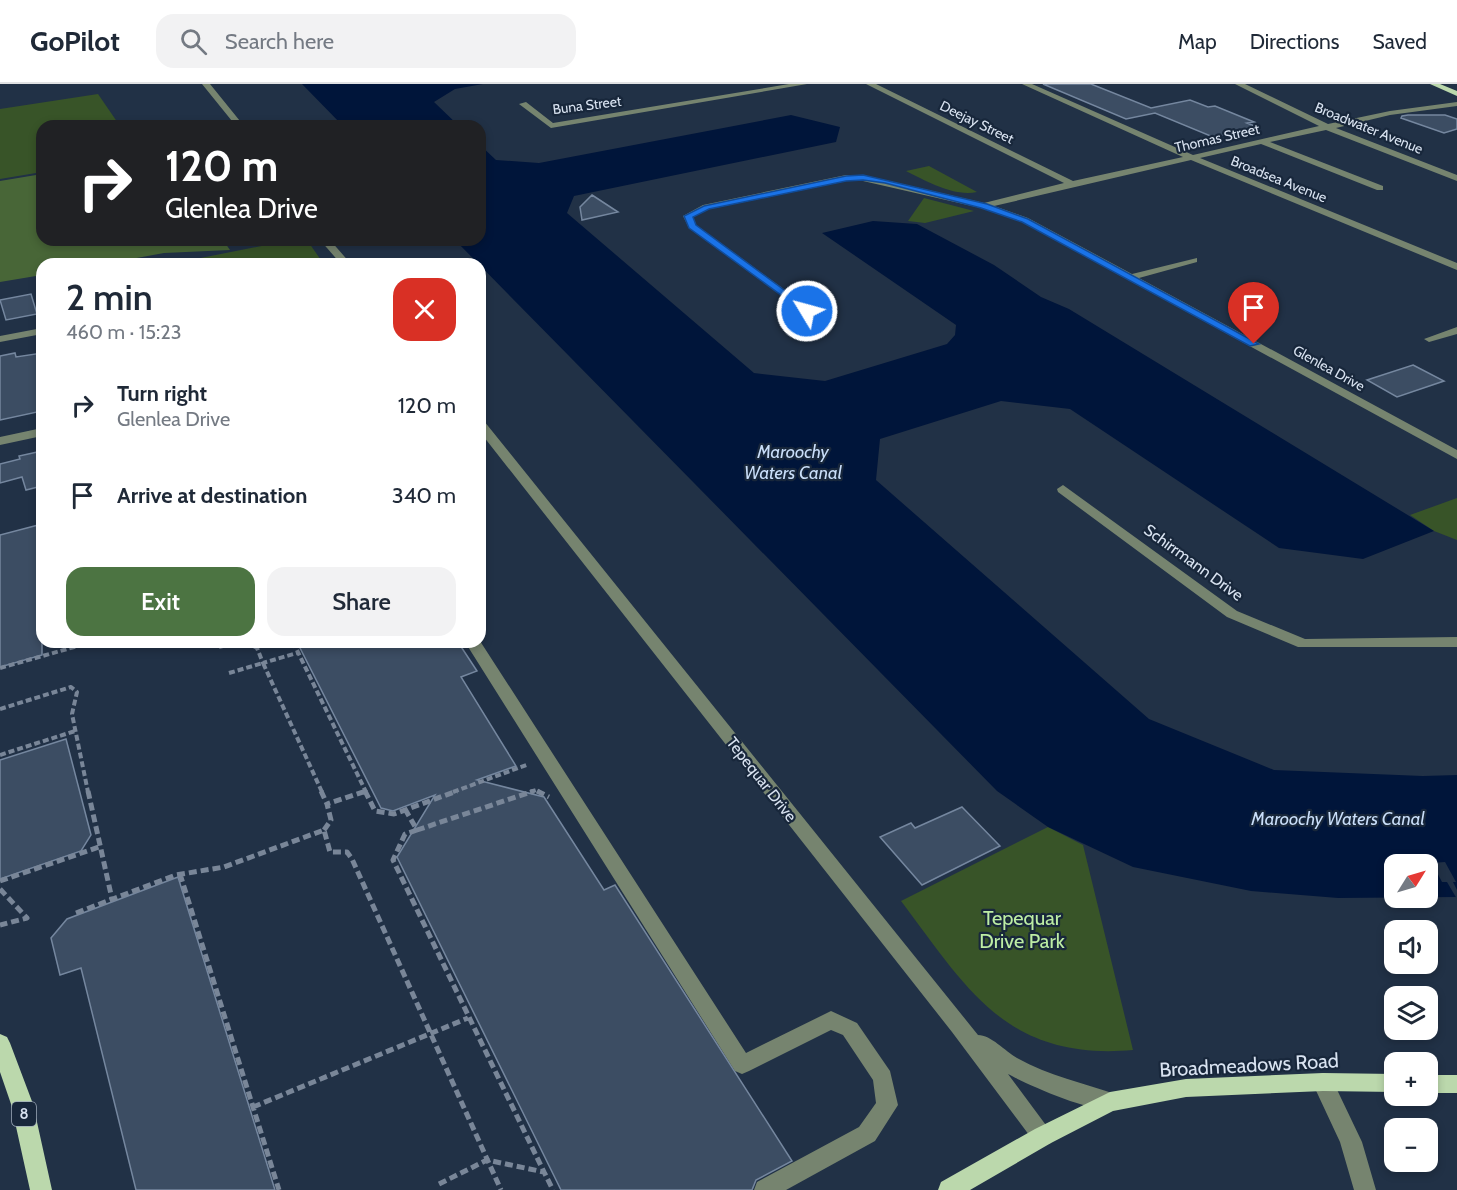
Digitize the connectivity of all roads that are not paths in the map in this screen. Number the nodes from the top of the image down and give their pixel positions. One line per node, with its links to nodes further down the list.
1 (206, 84): 10 (street)
2 (803, 84): 8 (street, Buna Street)
3 (870, 84): 15 (street, Deejay Street)
4 (1026, 84): 13 (street, Broadsea Avenue)
5 (1239, 84): 11 (street, Broadwater Avenue)
6 (1434, 84): 7 (main road)
7 (1457, 94)
8 (523, 104)
9 (1457, 104): 11 (street, Thomas Street)
10 (235, 120)
11 (1327, 127): 12 (street, Thomas Street); 14 (street, Broadwater Avenue)
12 (1260, 141): 13 (street, Thomas Street); 16 (street)
13 (1191, 157): 15 (street, Thomas Street); 21 (street, Broadsea Avenue)
14 (1457, 178)
15 (1072, 184): 17 (street, Thomas Street)
16 (1380, 188)
17 (984, 206): 22 (street, Glenlea Drive); 23 (street, Glenlea Drive)
18 (330, 246): 19 (street)
19 (341, 258)
20 (1194, 260): 22 (street)
21 (1457, 267)
22 (1132, 277): 31 (street, Glenlea Drive)
23 (807, 311)
24 (1457, 330): 27 (street)
25 (36, 332): 26 (street)
26 (0, 339)
27 (1429, 339)
28 (486, 432): 35 (street, Tepequar Drive)
29 (36, 433): 30 (street)
30 (0, 441)
31 (1457, 455)
32 (1063, 489): 33 (street, Schirrmann Drive)
33 (1457, 642)
34 (477, 648): 44 (street)
35 (959, 1026): 41 (street); 42 (street, Tepequar Drive)
36 (0, 1043): 43 (main road, 8)
37 (1323, 1082): 38 (main road, Broadmeadows Road); 41 (main road, Broadmeadows Road); 46 (street)
38 (1384, 1083)
39 (1438, 1084): 40 (main road)
40 (1457, 1084)
41 (1110, 1102): 42 (main road, Broadmeadows Road)
42 (1043, 1136): 45 (main road, Broadmeadows Road)
43 (41, 1190)
44 (765, 1190)
45 (949, 1190)
46 (1365, 1190)

